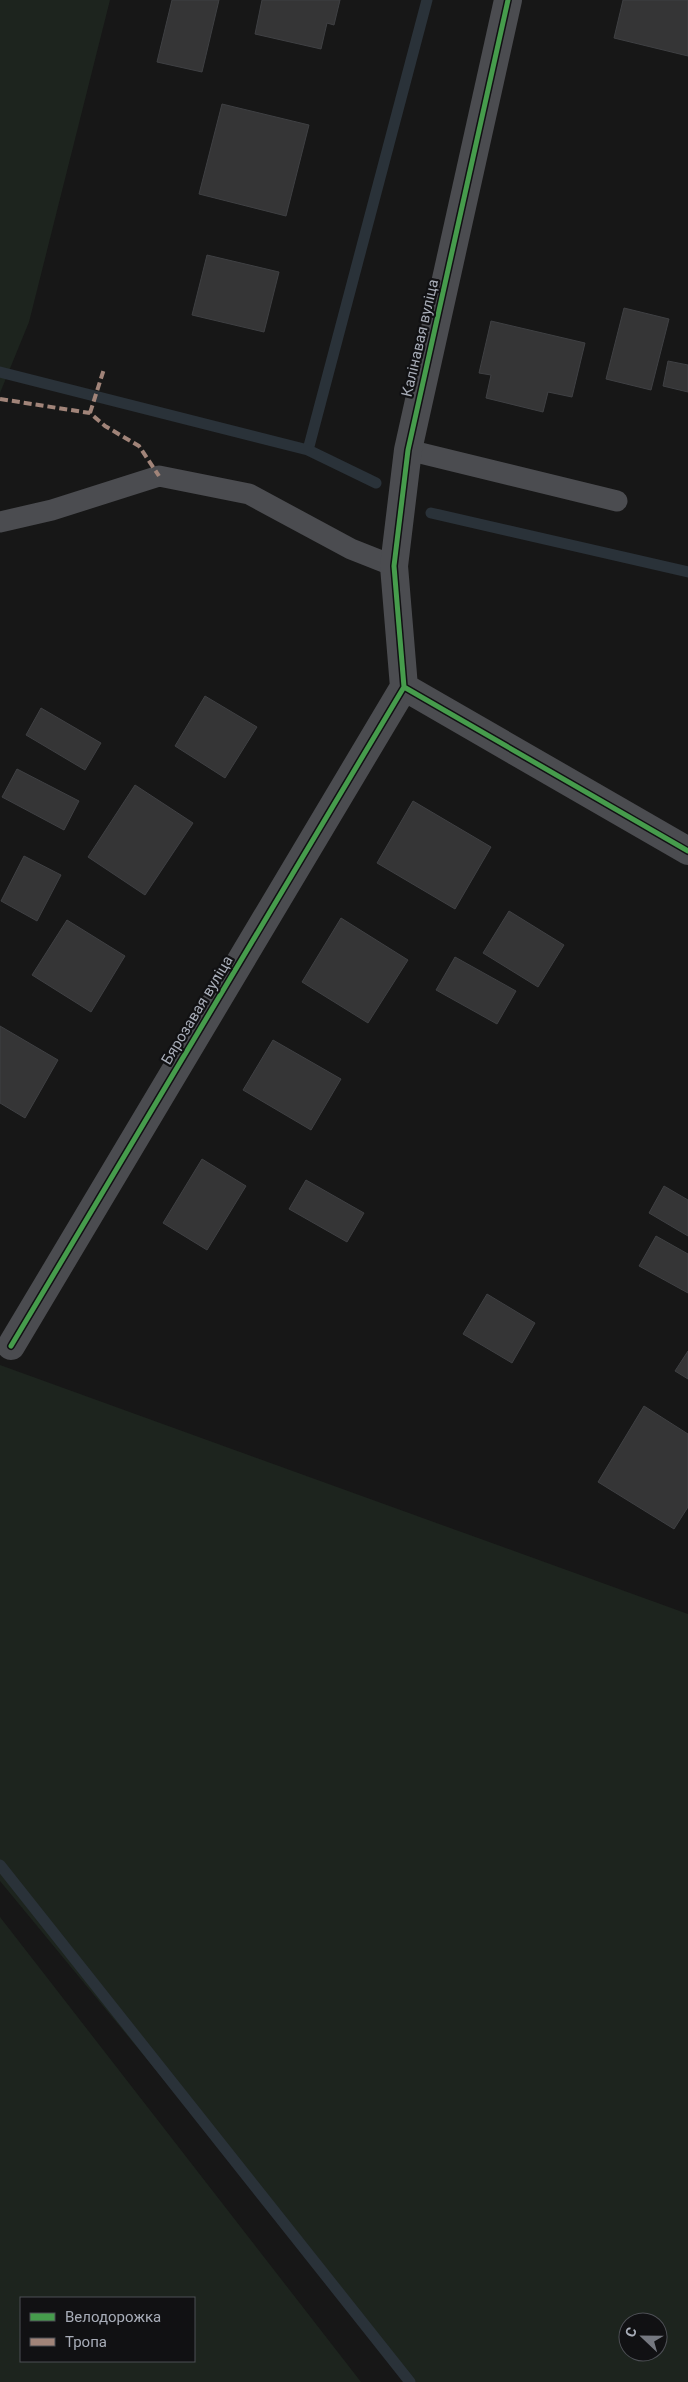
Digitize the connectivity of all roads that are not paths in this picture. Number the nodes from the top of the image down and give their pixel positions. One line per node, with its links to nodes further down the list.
1 (508, 0): 2 (street, Калінавая вуліца)
2 (408, 450): 3 (lane); 5 (street, Калінавая вуліца)
3 (617, 501)
4 (0, 522): 5 (lane)
5 (394, 566): 6 (street, Калінавая вуліца)
6 (404, 687): 7 (street); 8 (street, Бярозавая вуліца)
7 (688, 851)
8 (11, 1346)

